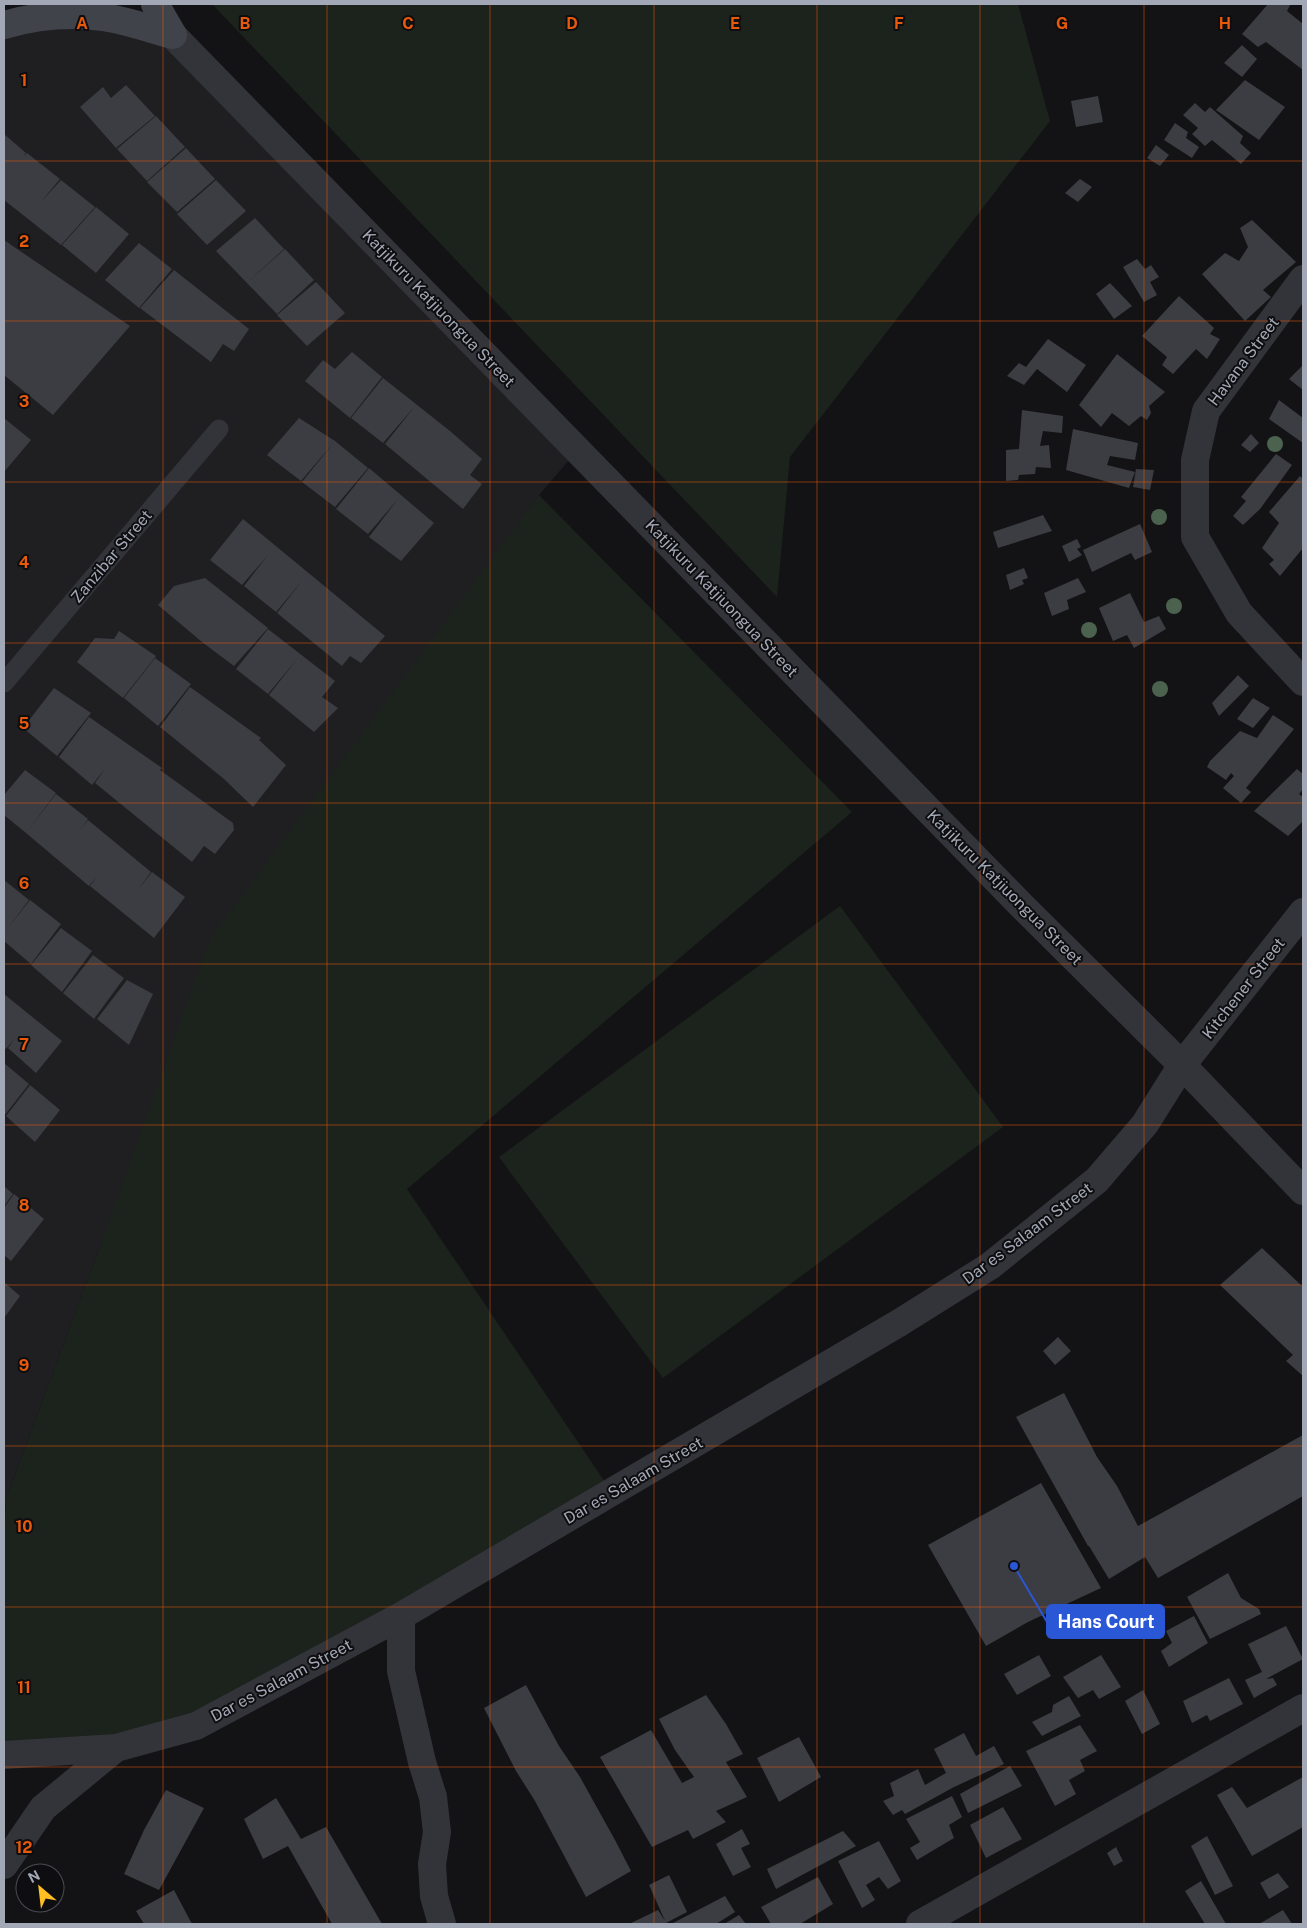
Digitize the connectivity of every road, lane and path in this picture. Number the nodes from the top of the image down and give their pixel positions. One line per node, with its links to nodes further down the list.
1 (142, 4): 4 (street, Katjikuru Katjiuongua Street)
2 (155, 4): 4 (main road)
3 (4, 25): 4 (main road)
4 (173, 35): 10 (street, Katjikuru Katjiuongua Street)
5 (1303, 279): 7 (street, Havana Street)
6 (219, 428): 8 (lane, Zanzibar Street)
7 (1303, 682)
8 (4, 683)
9 (1303, 912): 10 (street, Kitchener Street)
10 (1182, 1065): 11 (street, Katjikuru Katjiuongua Street); 12 (street, Dar es Salaam Street)
11 (1303, 1191)
12 (401, 1616): 14 (street, Dar es Salaam Street); 17 (street)
13 (1303, 1708): 18 (street)
14 (116, 1748): 15 (street, Dar es Salaam Street); 16 (street)
15 (4, 1755)
16 (4, 1865)
17 (442, 1924)
18 (920, 1924)

